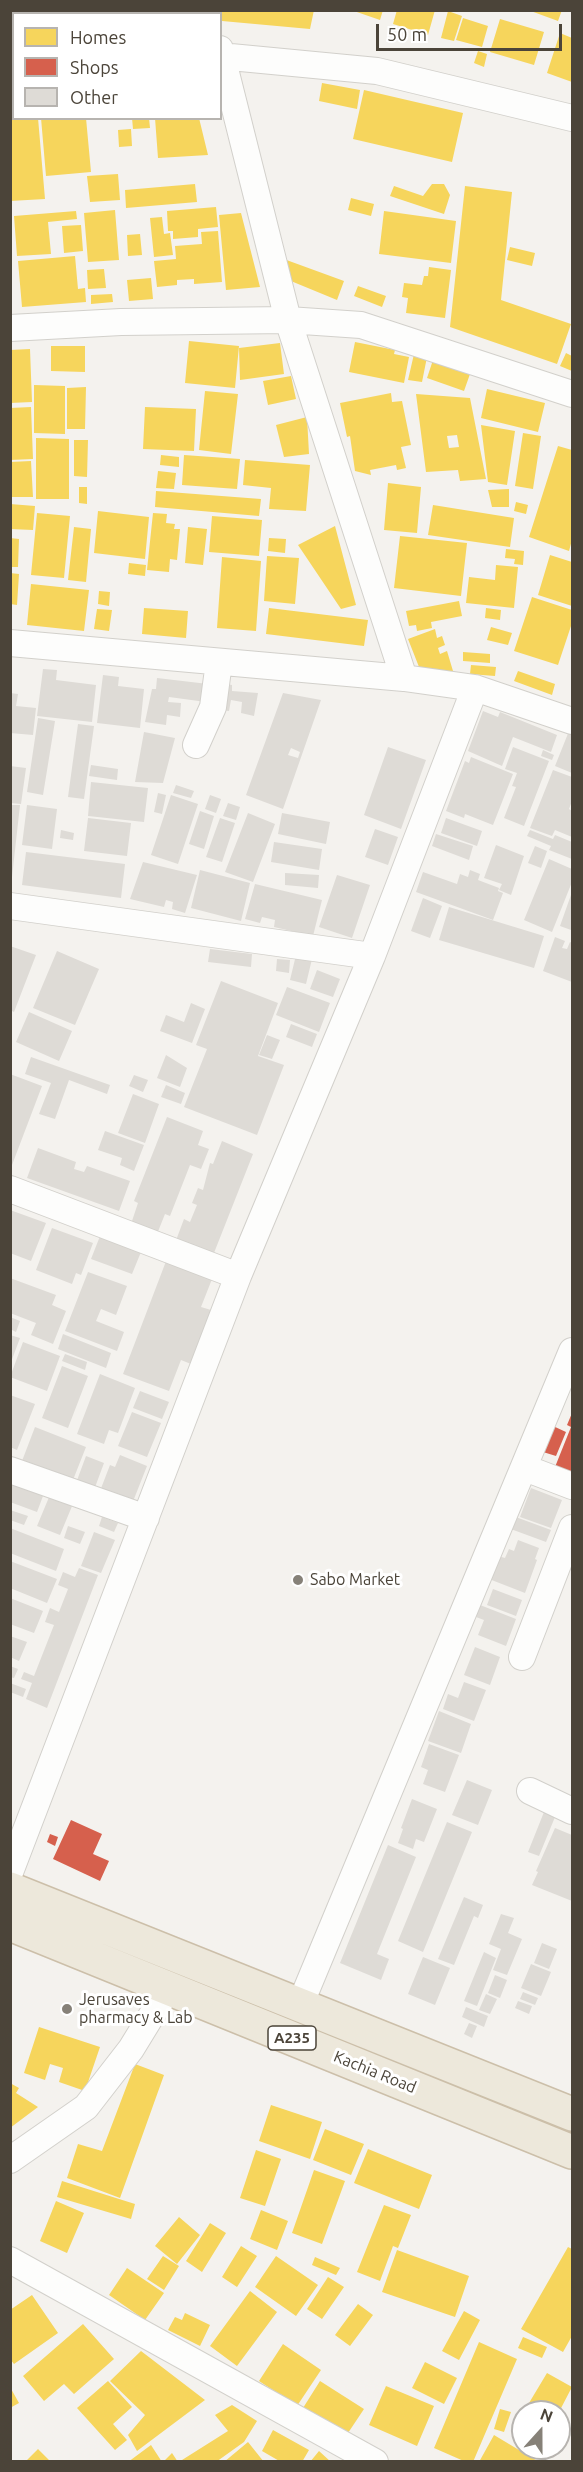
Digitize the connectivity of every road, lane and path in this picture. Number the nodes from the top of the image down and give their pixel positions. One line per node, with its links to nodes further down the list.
1 (222, 54): 3 (street)
2 (222, 58): 4 (street)
3 (573, 118)
4 (288, 320): 5 (street); 6 (street); 9 (street)
5 (10, 328)
6 (573, 394)
7 (10, 643): 8 (street)
8 (219, 662): 9 (street); 12 (street)
9 (404, 678): 10 (street)
10 (476, 688): 11 (street); 14 (street)
11 (573, 722)
12 (196, 745)
13 (10, 906): 14 (street)
14 (372, 956): 16 (street)
15 (10, 1189): 16 (street)
16 (238, 1276): 21 (street)
17 (573, 1350): 18 (street)
18 (525, 1468): 20 (street); 30 (street)
19 (10, 1470): 21 (street)
20 (573, 1486)
21 (146, 1518): 26 (street)
22 (573, 1528): 23 (street)
23 (522, 1657)
24 (530, 1791): 25 (street)
25 (573, 1811)
26 (10, 1872)
27 (10, 1889): 30 (highway, A235)
28 (10, 1924): 29 (highway, Kachia Road / A235)
29 (169, 1988): 32 (highway, Kachia Road / A235); 33 (street)
30 (300, 2005): 31 (highway, A235)
31 (573, 2114)
32 (573, 2152)
33 (10, 2160)
34 (10, 2260): 35 (street)
35 (375, 2462)

